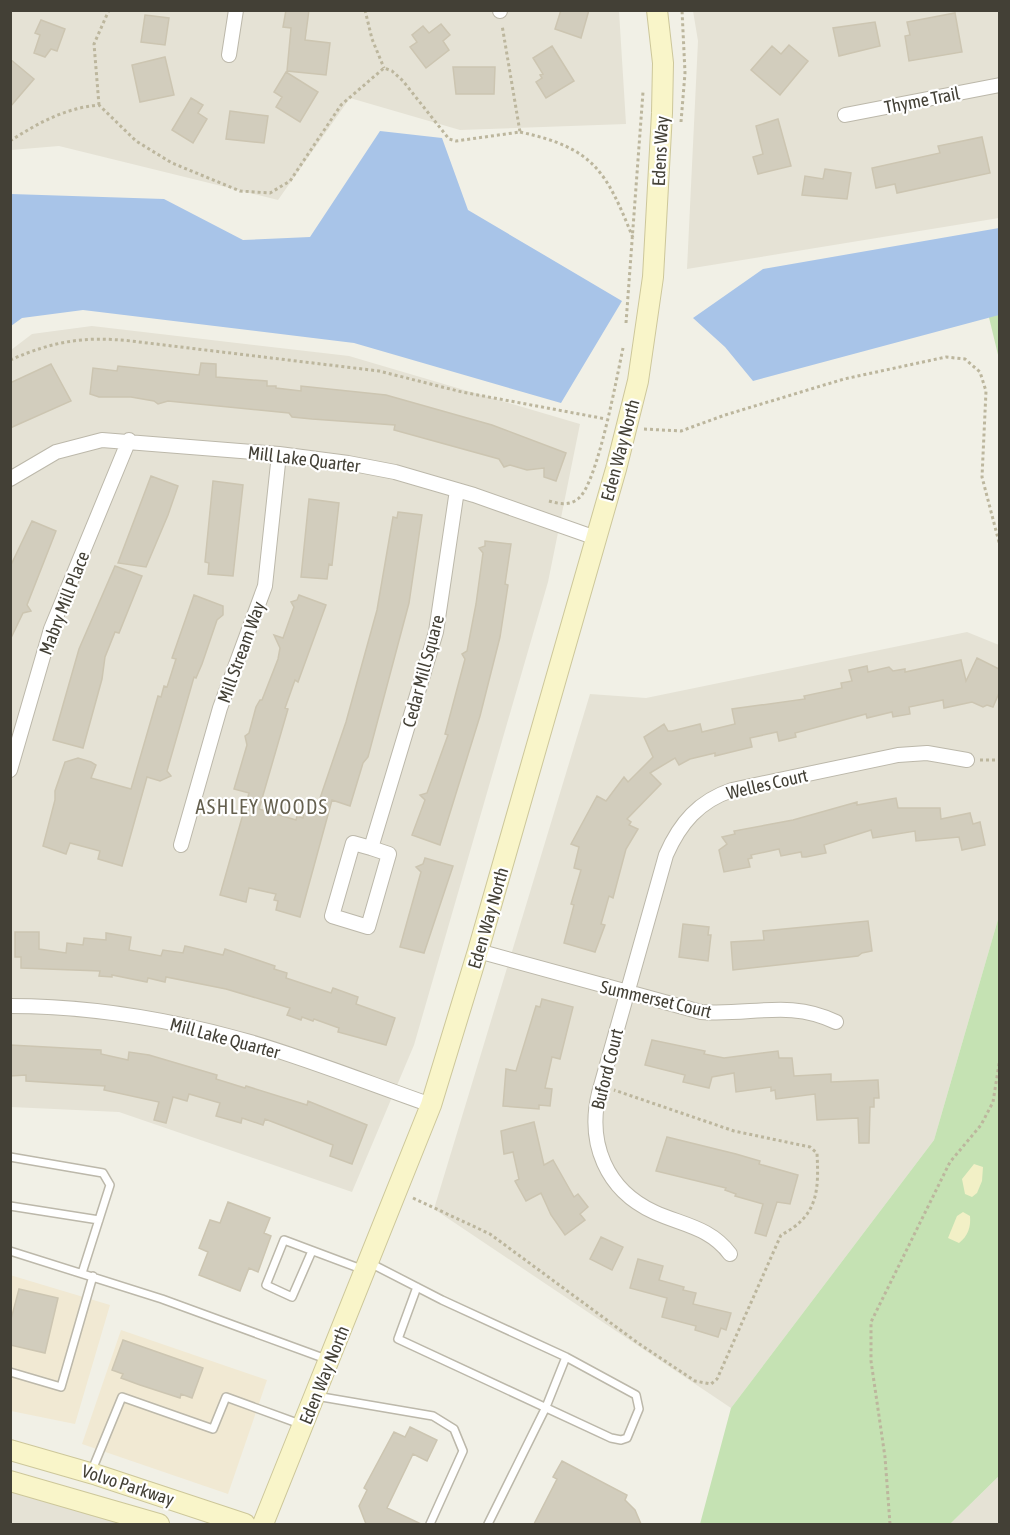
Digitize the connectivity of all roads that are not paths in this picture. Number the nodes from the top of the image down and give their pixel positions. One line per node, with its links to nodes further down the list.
1 (236, 10): 3 (street)
2 (657, 10): 6 (street, Edens Way)
3 (229, 55)
4 (999, 85): 5 (street, Thyme Trail)
5 (845, 115)
6 (651, 292): 11 (street, Eden Way North)
7 (129, 440): 8 (street, Mill Lake Quarter); 9 (street, Mill Lake Quarter); 13 (street, Mabry Mill Place)
8 (279, 454): 10 (street, Mill Lake Quarter); 14 (street, Mill Stream Way)
9 (10, 479)
10 (457, 490): 11 (street, Mill Lake Quarter); 15 (street, Cedar Mill Square)
11 (596, 538): 16 (street, Eden Way North)
12 (967, 760): 17 (street, Welles Court)
13 (10, 770)
14 (181, 845)
15 (371, 848): 15 (street)
16 (478, 951): 17 (street, Summerset Court); 20 (street, Eden Way North)
17 (628, 993): 19 (street, Summerset Court); 26 (street, Buford Court)
18 (10, 1006): 20 (street, Mill Lake Quarter)
19 (836, 1022)
20 (432, 1105): 27 (street, Eden Way North)
21 (10, 1157): 23 (lane)
22 (10, 1206): 23 (lane)
23 (99, 1220): 28 (lane)
24 (10, 1251): 28 (lane)
25 (312, 1251): 25 (lane); 27 (lane)
26 (730, 1254)
27 (369, 1267): 30 (lane); 32 (street, Eden Way North)
28 (82, 1273): 29 (lane)
29 (93, 1276): 32 (lane); 33 (lane)
30 (417, 1287): 31 (lane); 35 (lane)
31 (566, 1357): 35 (lane); 35 (lane)
32 (330, 1361): 34 (street, Eden Way North)
33 (10, 1372)
34 (316, 1396): 36 (street, Eden Way North); 43 (lane)
35 (546, 1407): 44 (lane)
36 (304, 1426): 38 (lane); 42 (street, Eden Way North)
37 (10, 1450): 38 (street, Volvo Parkway)
38 (91, 1473): 41 (street, Volvo Parkway)
39 (10, 1480): 40 (street, Volvo Parkway)
40 (159, 1524)
41 (244, 1524)
42 (263, 1524)
43 (430, 1524)
44 (488, 1524)

